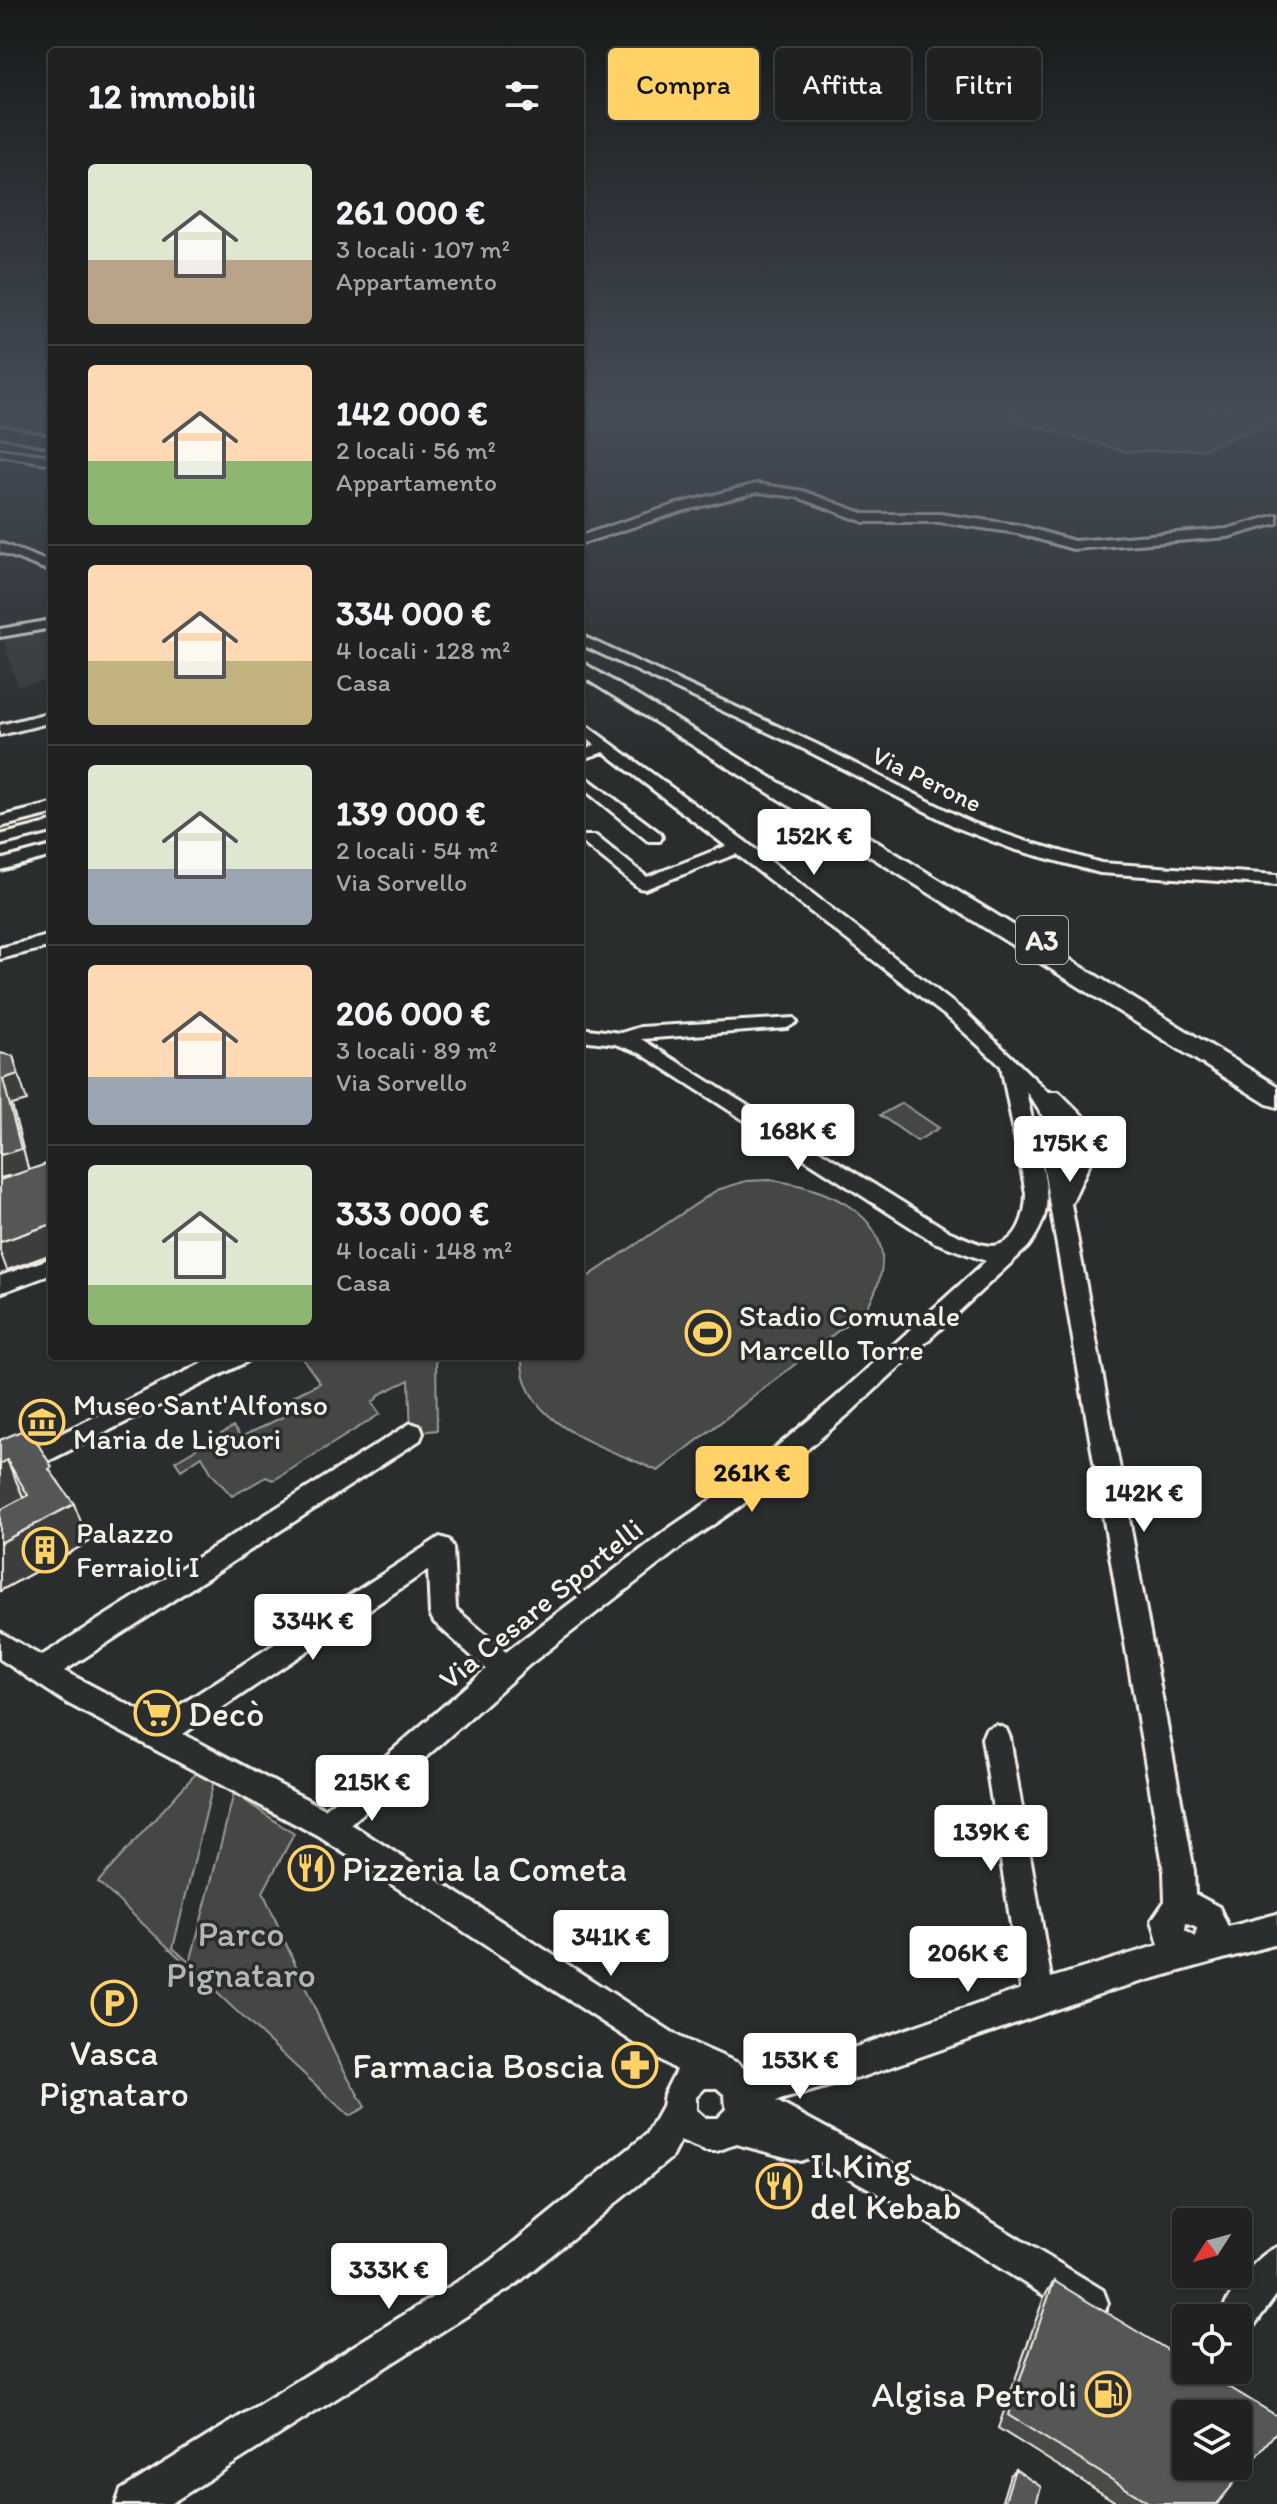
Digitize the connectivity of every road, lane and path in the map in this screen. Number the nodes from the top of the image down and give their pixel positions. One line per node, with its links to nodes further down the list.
1 (617, 528): 4 (street)
2 (1010, 528): 3 (street)
3 (1246, 528)
4 (584, 539)
5 (0, 547): 6 (street)
6 (48, 563)
7 (48, 625): 8 (street)
8 (0, 633)
9 (584, 641): 27 (street, Via Perone)
10 (584, 658): 34 (highway, A3)
11 (584, 669): 35 (highway, A3)
12 (48, 718): 14 (street)
13 (584, 729): 15 (street)
14 (0, 730)
15 (607, 746): 16 (street); 24 (street)
16 (584, 754)
17 (584, 781): 21 (street)
18 (48, 810): 19 (street)
19 (0, 822)
20 (48, 828): 22 (street)
21 (654, 837)
22 (0, 840)
23 (590, 840): 24 (street)
24 (740, 846): 33 (street)
25 (48, 852): 26 (street)
26 (0, 865)
27 (1277, 880)
28 (48, 941): 29 (street)
29 (0, 954)
30 (787, 1022): 32 (street)
31 (584, 1034): 32 (street)
32 (624, 1039): 40 (street)
33 (1011, 1066): 36 (street, Via Cesare Sportelli); 37 (street); 38 (street)
34 (1277, 1084)
35 (1277, 1098)
36 (1023, 1128): 37 (street); 40 (street, Via Cesare Sportelli)
37 (1052, 1148): 38 (street); 39 (street)
38 (1084, 1149): 39 (street)
39 (1060, 1205): 53 (street)
40 (1013, 1248): 47 (street, Via Cesare Sportelli)
41 (48, 1267): 42 (street)
42 (0, 1285)
43 (230, 1360): 45 (street)
44 (411, 1433): 48 (street)
45 (0, 1475)
46 (0, 1644): 48 (street)
47 (506, 1669): 49 (street); 51 (street, Via Cesare Sportelli)
48 (41, 1671): 49 (street)
49 (158, 1735): 51 (street)
50 (996, 1738): 54 (street)
51 (328, 1826): 55 (street)
52 (1277, 1929): 53 (street)
53 (1188, 1933): 54 (street)
54 (1039, 2000): 55 (street)
55 (715, 2099): 58 (street); 59 (street)
56 (1277, 2265): 57 (street)
57 (1248, 2304)
58 (1120, 2321)
59 (135, 2504)

